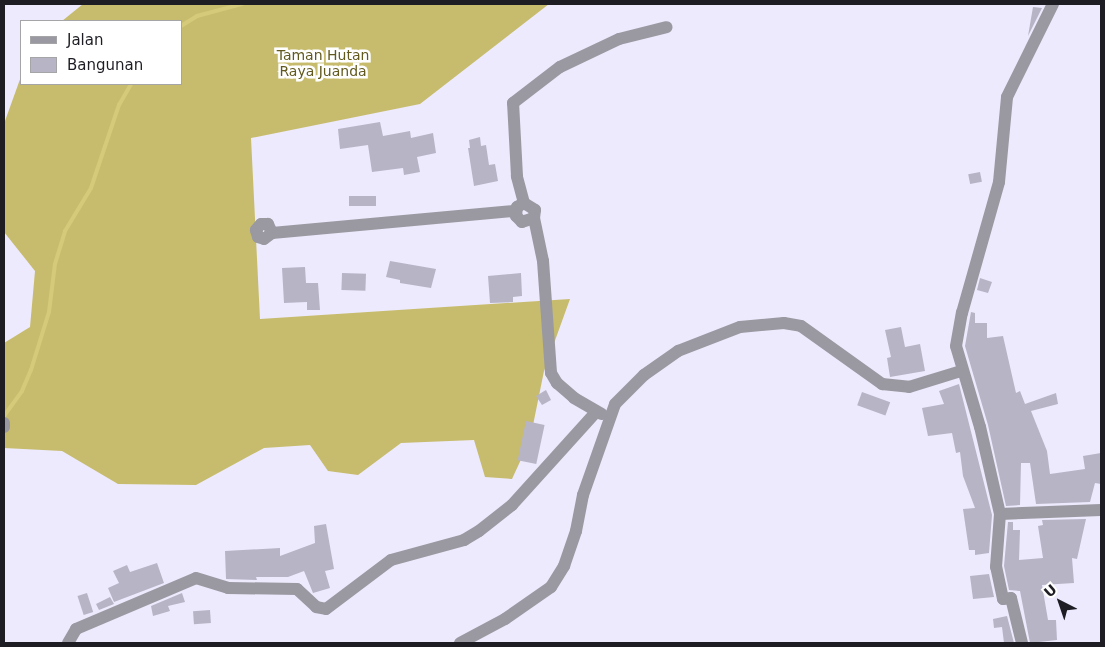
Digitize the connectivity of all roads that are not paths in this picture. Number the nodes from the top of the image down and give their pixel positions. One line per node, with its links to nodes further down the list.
1 (1053, 4): 5 (street)
2 (667, 27): 3 (street)
3 (520, 207): 4 (street); 6 (street)
4 (272, 233)
5 (961, 371): 7 (street); 11 (street)
6 (596, 412): 7 (street); 12 (street)
7 (609, 417): 13 (street)
8 (4, 423): 9 (street)
9 (4, 427)
10 (1101, 510): 11 (street)
11 (1000, 514): 14 (street)
12 (68, 643)
13 (460, 643)
14 (1022, 643)

